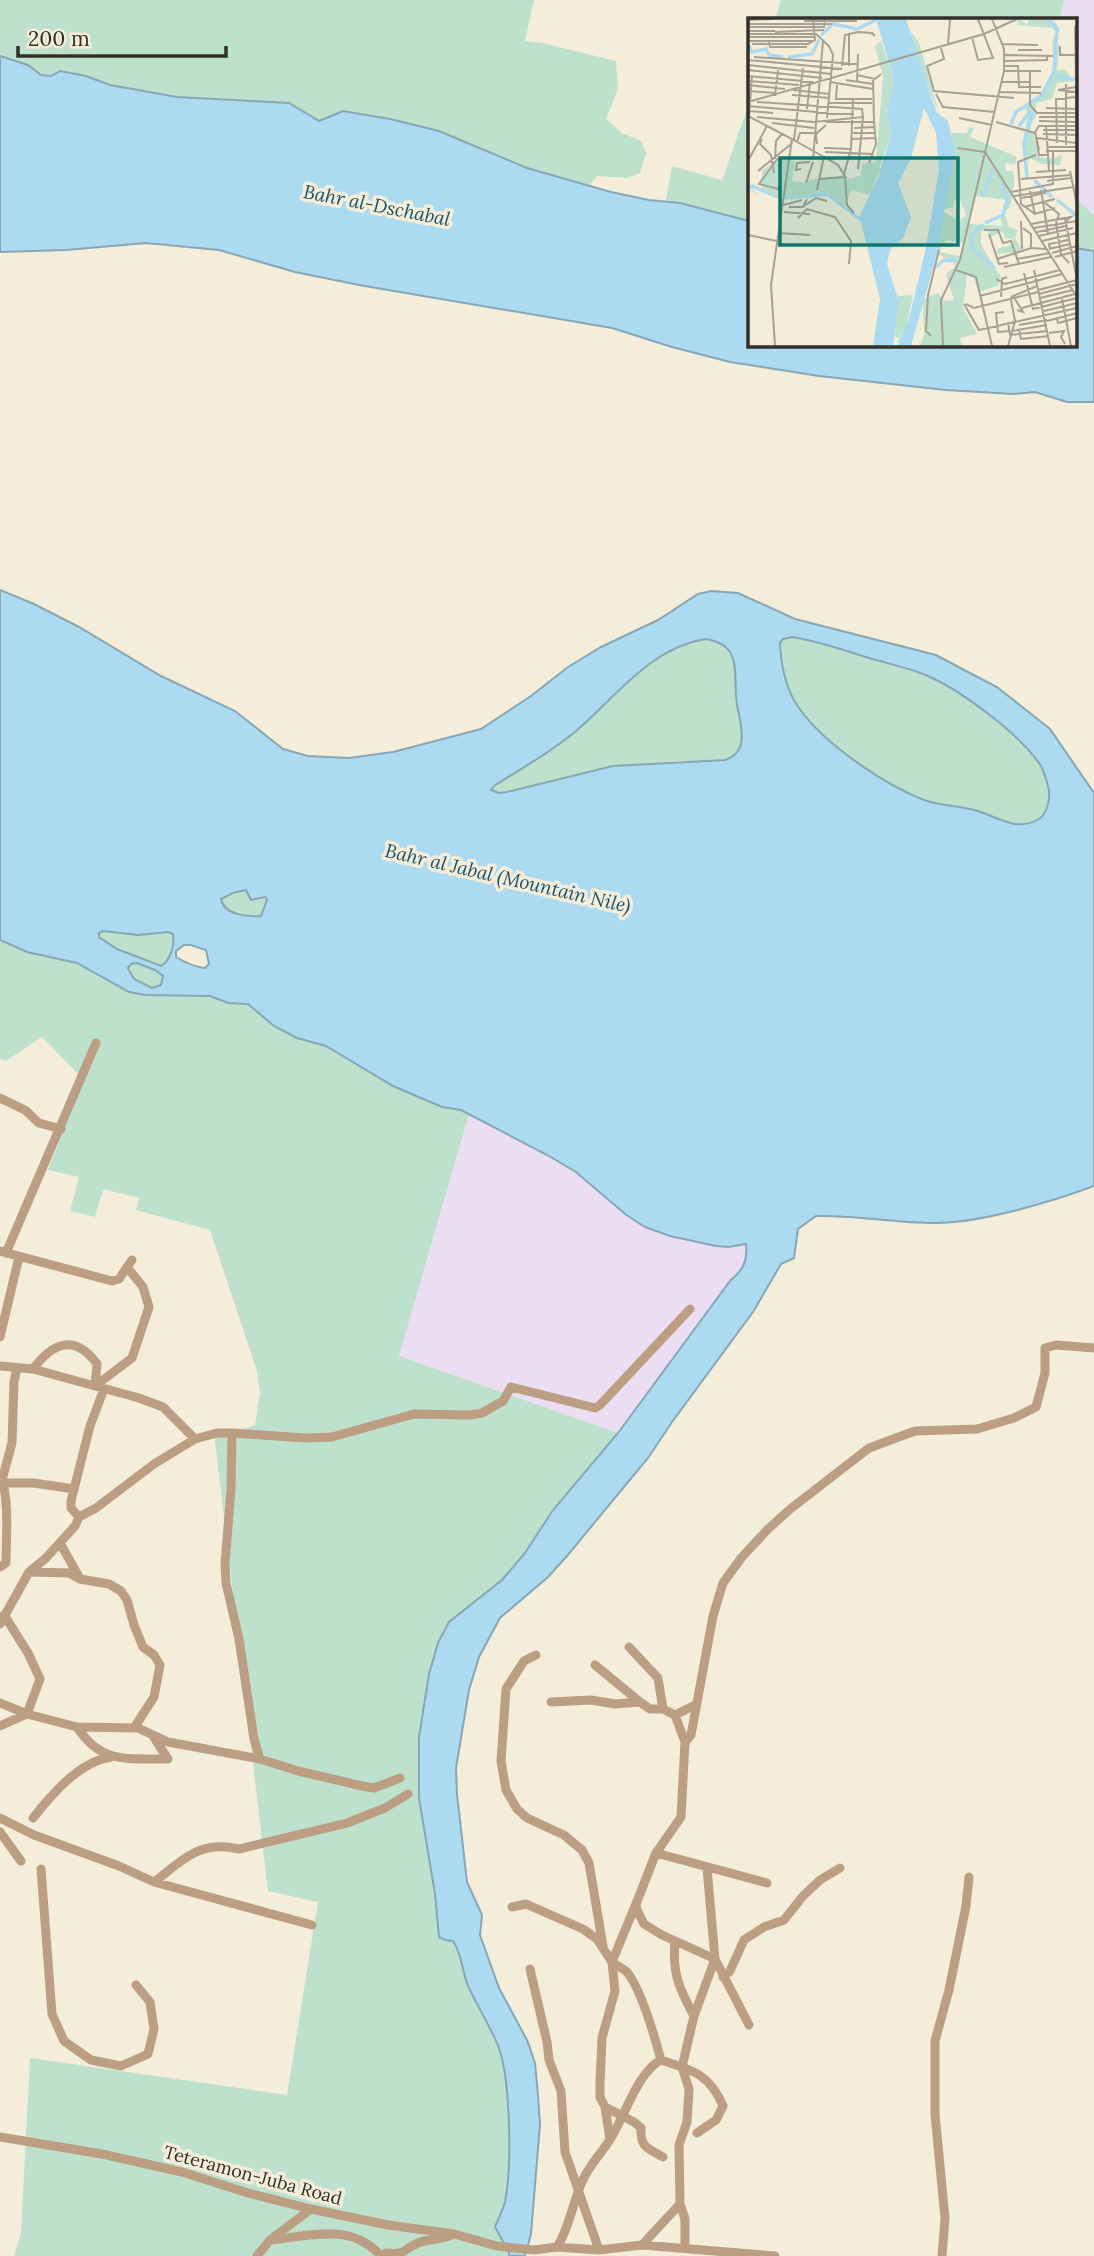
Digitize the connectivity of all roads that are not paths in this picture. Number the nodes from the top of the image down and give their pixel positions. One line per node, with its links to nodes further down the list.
1 (96, 1043): 3 (street)
2 (0, 1098): 3 (street)
3 (61, 1129): 4 (street)
4 (3, 1252): 5 (street)
5 (19, 1257): 7 (street); 12 (street)
6 (690, 1309): 13 (street)
7 (0, 1337)
8 (1094, 1348): 29 (street)
9 (0, 1366): 10 (street)
10 (17, 1368): 11 (street); 15 (street)
11 (33, 1369): 12 (street); 12 (street)
12 (99, 1388): 14 (street); 16 (street)
13 (232, 1433): 14 (street); 39 (street)
14 (195, 1439): 17 (street)
15 (2, 1480): 16 (street); 19 (street)
16 (74, 1489): 17 (street)
17 (79, 1517): 18 (street)
18 (60, 1543): 20 (street); 21 (street)
19 (0, 1567)
20 (29, 1572): 21 (street); 22 (street)
21 (80, 1579): 35 (street)
22 (2, 1620): 31 (street)
23 (629, 1647): 30 (street)
24 (536, 1655): 57 (street)
25 (596, 1665): 27 (street)
26 (551, 1702): 27 (street)
27 (640, 1702): 30 (street)
28 (0, 1703): 31 (street)
29 (695, 1705): 32 (street); 37 (street)
30 (663, 1709): 32 (street)
31 (27, 1714): 33 (street); 34 (street)
32 (676, 1715): 37 (street)
33 (0, 1726)
34 (77, 1727): 35 (street); 38 (street)
35 (134, 1728): 36 (street)
36 (153, 1736): 38 (street); 39 (street)
37 (685, 1742): 45 (street)
38 (111, 1757): 43 (street)
39 (260, 1759): 40 (street)
40 (400, 1778)
41 (408, 1794): 51 (street)
42 (0, 1818): 51 (street)
43 (33, 1818)
44 (1, 1836): 46 (street)
45 (656, 1853): 47 (street); 53 (street)
46 (21, 1861)
47 (707, 1868): 52 (street); 58 (street)
48 (840, 1868): 61 (street)
49 (41, 1869): 62 (street)
50 (969, 1877): 85 (street)
51 (154, 1882): 55 (street)
52 (767, 1883)
53 (636, 1904): 56 (street); 59 (street)
54 (512, 1907): 57 (street)
55 (312, 1925)
56 (675, 1941): 58 (street); 63 (street)
57 (603, 1946): 59 (street)
58 (715, 1959): 61 (street); 63 (street)
59 (612, 1962): 65 (street); 67 (street)
60 (530, 1969): 73 (street)
61 (723, 1977): 64 (street)
62 (136, 1985)
63 (694, 2016): 66 (street)
64 (748, 2025)
65 (661, 2060): 66 (street); 68 (street)
66 (682, 2067): 69 (street); 74 (street)
67 (605, 2107): 68 (street); 71 (street)
68 (623, 2116): 71 (street); 72 (street)
69 (697, 2133)
70 (0, 2137): 75 (street, Teteramon-Juba Road)
71 (610, 2139): 73 (street)
72 (663, 2157)
73 (579, 2189): 79 (street); 81 (street)
74 (680, 2204): 78 (street); 80 (street)
75 (311, 2209): 76 (street, Teteramon-Juba Road); 77 (street)
76 (454, 2234): 79 (street, Teteramon-Juba Road); 83 (street)
77 (270, 2240): 82 (street); 83 (street)
78 (642, 2245): 80 (street, Teteramon-Juba Road); 81 (street, Teteramon-Juba Road)
79 (557, 2247): 81 (street, Teteramon-Juba Road)
80 (685, 2247): 84 (street, Teteramon-Juba Road)
81 (599, 2249)
82 (257, 2256)
83 (382, 2256)
84 (775, 2256)
85 (942, 2256)

